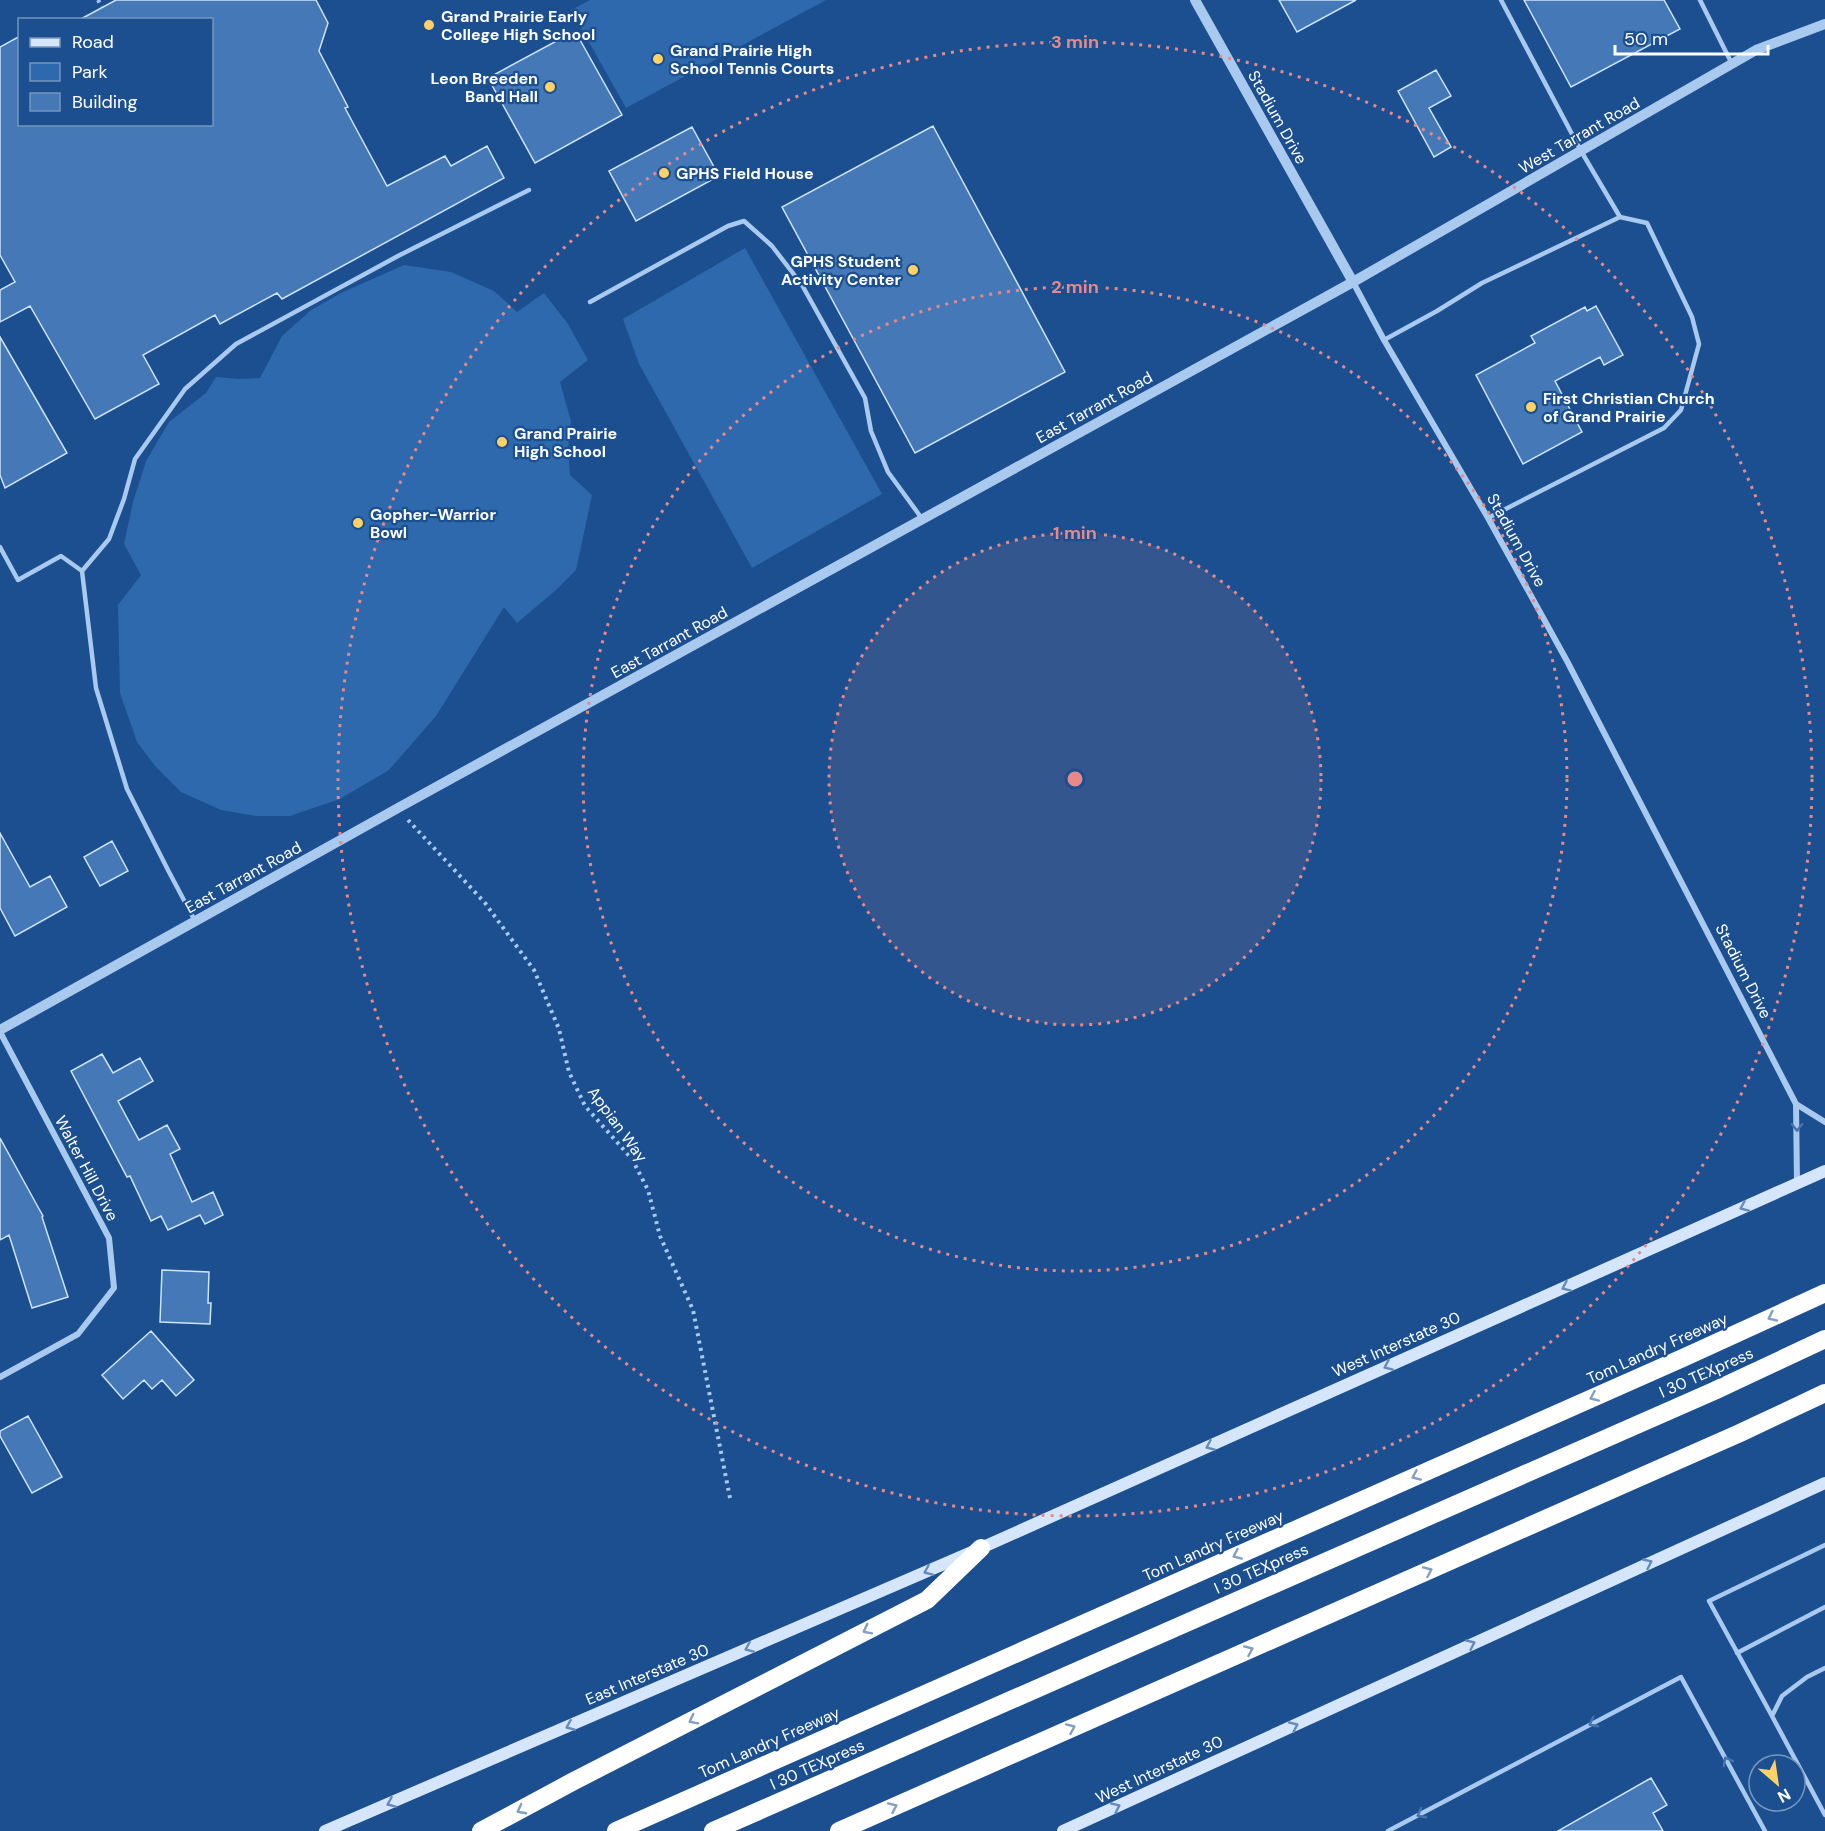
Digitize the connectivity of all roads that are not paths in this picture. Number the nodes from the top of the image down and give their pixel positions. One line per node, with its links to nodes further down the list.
1 (1196, 0): 9 (street, Stadium Drive)
2 (1502, 0): 6 (lane)
3 (1700, 0): 5 (lane)
4 (1825, 24): 5 (street, West Tarrant Road)
5 (1732, 64): 6 (street, West Tarrant Road)
6 (1581, 151): 8 (lane); 9 (street, West Tarrant Road)
7 (529, 190): 15 (lane)
8 (1620, 217): 11 (lane); 12 (lane)
9 (1353, 282): 11 (street, Stadium Drive); 13 (street, East Tarrant Road)
10 (590, 302): 13 (lane)
11 (1384, 340): 12 (street, Stadium Drive)
12 (1488, 518): 18 (street, Stadium Drive)
13 (923, 520): 16 (street, East Tarrant Road)
14 (0, 547): 15 (lane)
15 (82, 571): 16 (lane)
16 (195, 921): 17 (street, East Tarrant Road)
17 (0, 1031): 24 (street, Walter Hill Drive)
18 (1796, 1104): 19 (street); 21 (street, Stadium Drive, one-way to 21)
19 (1825, 1122)
20 (1825, 1171): 21 (main road, West Interstate 30)
21 (1797, 1183): 28 (main road, West Interstate 30, one-way to 28)
22 (1825, 1293): 36 (highway, Tom Landry Freeway, one-way to 36)
23 (1825, 1339): 37 (highway, I 30 TEXpress)
24 (0, 1377)
25 (1825, 1393): 38 (highway, one-way to 25)
26 (1825, 1483): 39 (main road, West Interstate 30, one-way to 26)
27 (1825, 1545): 30 (lane)
28 (981, 1548): 34 (main road, East Interstate 30, one-way to 34); 35 (highway, one-way to 35)
29 (1825, 1607): 30 (lane)
30 (1737, 1653): 32 (lane)
31 (1825, 1668): 32 (lane)
32 (1772, 1716): 33 (lane)
33 (1825, 1815)
34 (325, 1831)
35 (481, 1831)
36 (616, 1831)
37 (712, 1831)
38 (839, 1831)
39 (1063, 1831)
40 (1388, 1831): 41 (lane, one-way to 40)
41 (1765, 1831)

